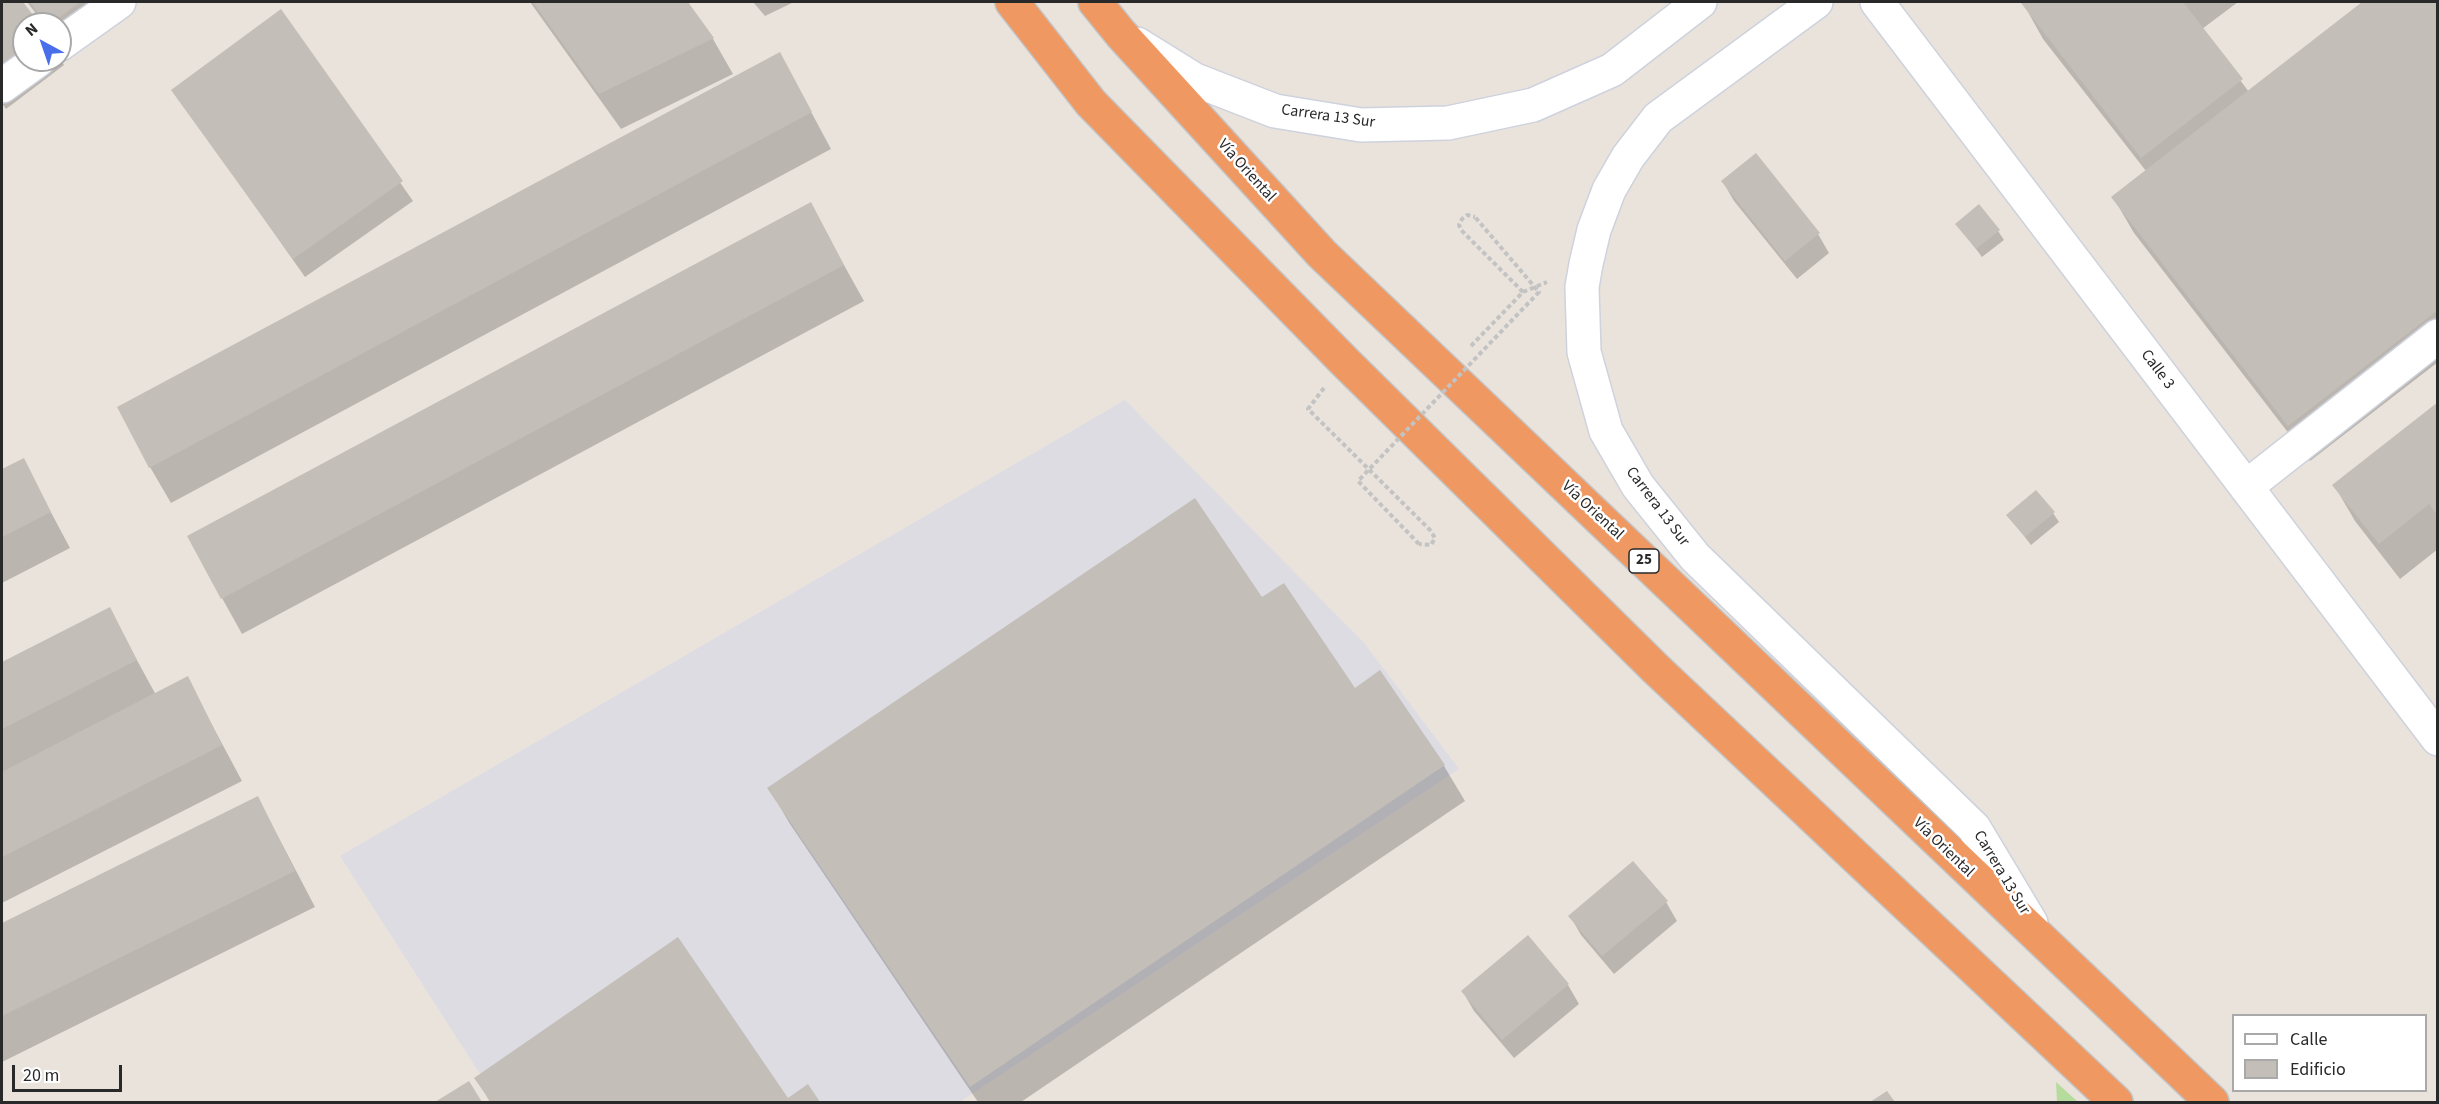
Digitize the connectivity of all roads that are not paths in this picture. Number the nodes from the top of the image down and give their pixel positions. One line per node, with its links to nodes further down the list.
1 (119, 2): 8 (street)
2 (1012, 2): 15 (highway)
3 (1095, 2): 7 (highway, Vía Oriental / 25)
4 (1700, 2): 7 (street, Carrera 13 Sur)
5 (1816, 2): 14 (street, Carrera 13 Sur)
6 (1877, 2): 12 (street, Calle 3)
7 (1121, 34): 14 (highway, Vía Oriental / 25)
8 (72, 35)
9 (21, 72): 10 (street)
10 (2, 86)
11 (2438, 336): 12 (street)
12 (2246, 487): 13 (street, Calle 3)
13 (2436, 733)
14 (2044, 945): 16 (highway, Vía Oriental / 25)
15 (2116, 1102)
16 (2212, 1102)

